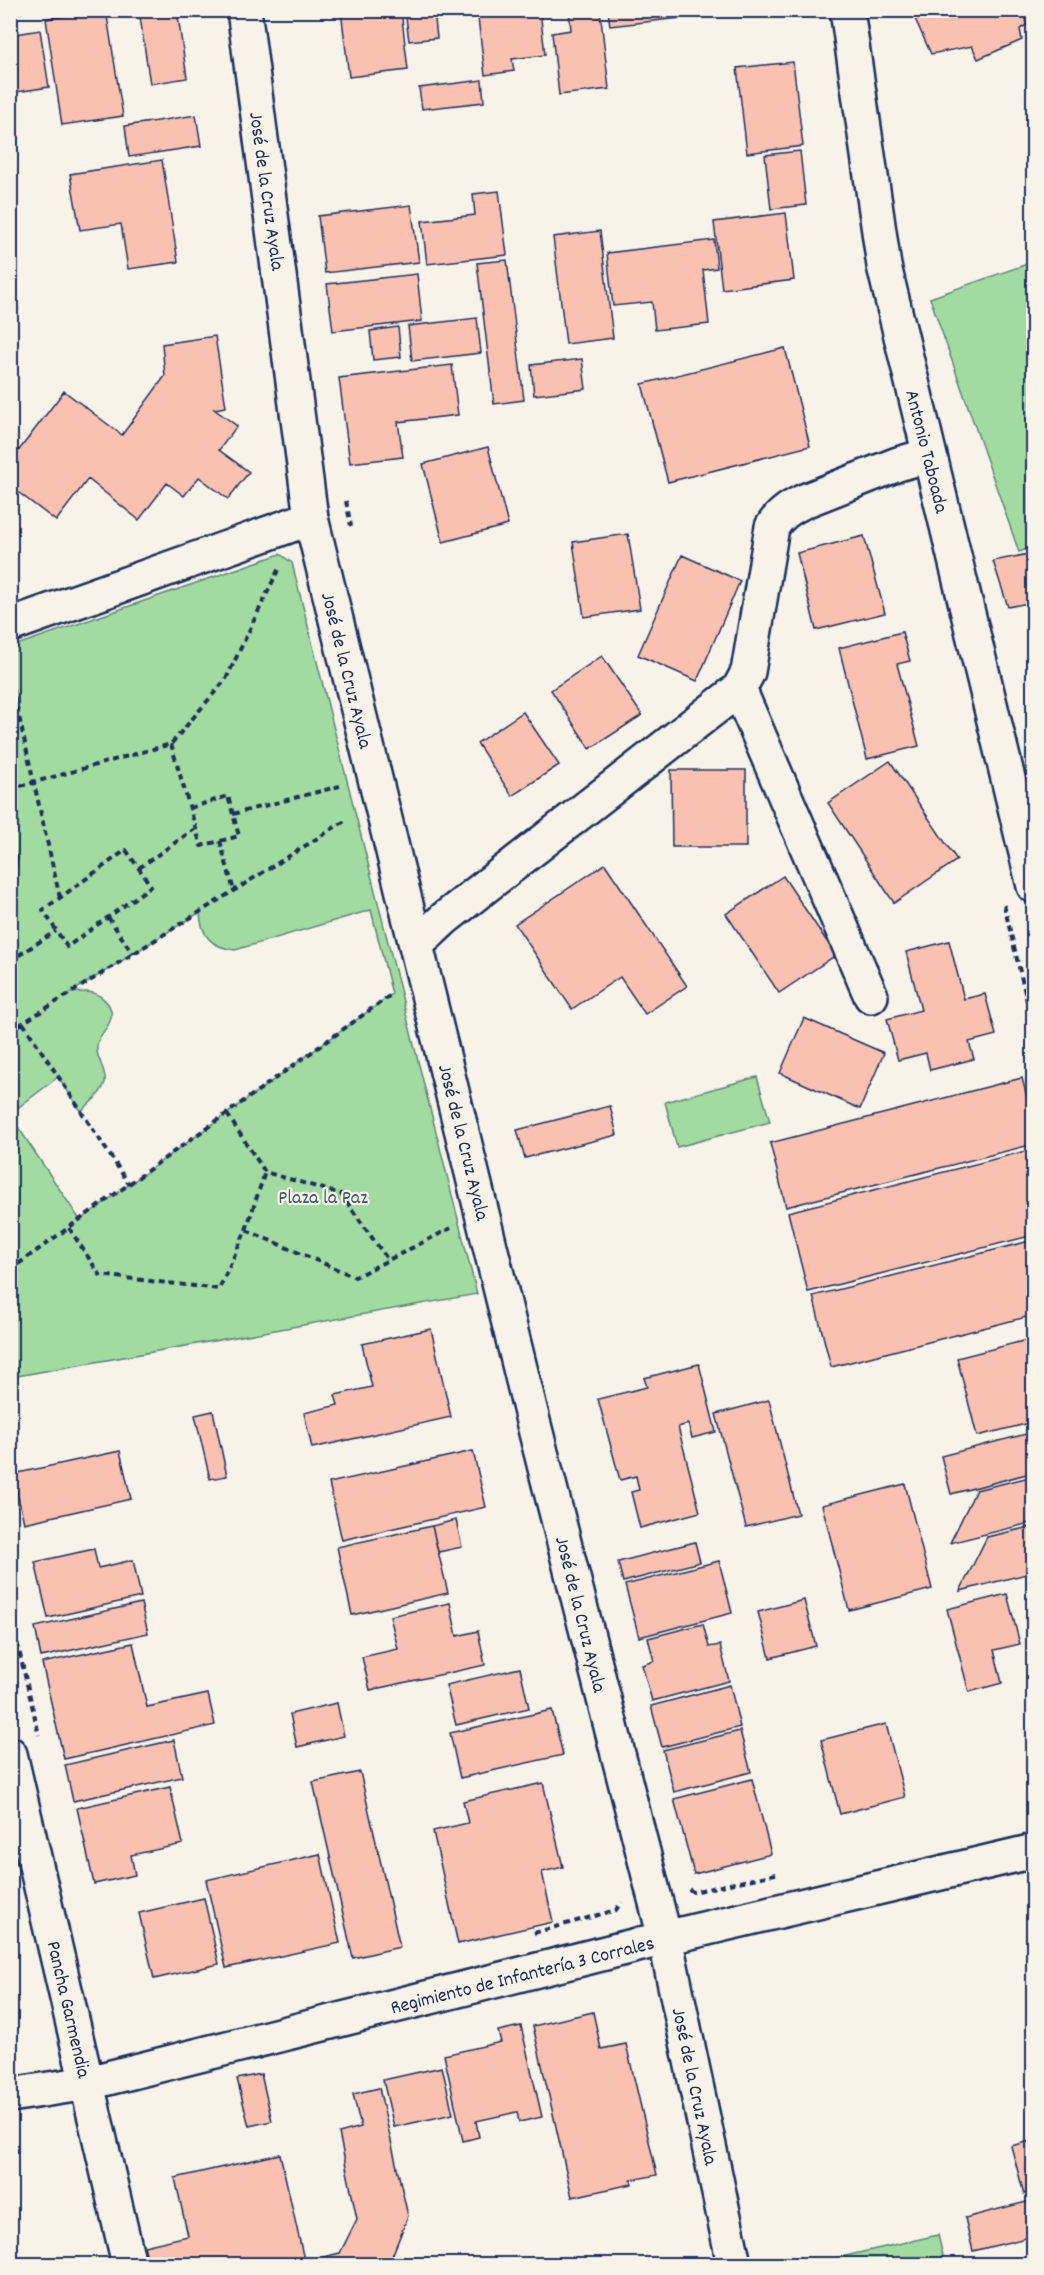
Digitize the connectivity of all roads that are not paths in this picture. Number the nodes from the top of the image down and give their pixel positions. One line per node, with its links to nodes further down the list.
1 (244, 10): 4 (street, José de la Cruz Ayala)
2 (847, 10): 3 (street, Antonio Taboada)
3 (929, 455): 6 (street); 7 (street, Antonio Taboada)
4 (311, 518): 5 (street); 8 (street, José de la Cruz Ayala)
5 (10, 625)
6 (739, 689): 8 (street); 9 (street)
7 (1034, 886)
8 (416, 945): 12 (street, José de la Cruz Ayala)
9 (871, 996)
10 (10, 1754): 13 (street, Pancha Garmendia)
11 (1034, 1851): 12 (street, Regimiento de Infantería 3 Corrales)
12 (665, 1938): 13 (street, Regimiento de Infantería 3 Corrales); 16 (street, José de la Cruz Ayala)
13 (88, 2083): 14 (street, Regimiento de Infantería 3 Corrales); 15 (street, Pancha Garmendia)
14 (10, 2095)
15 (129, 2265)
16 (734, 2265)

